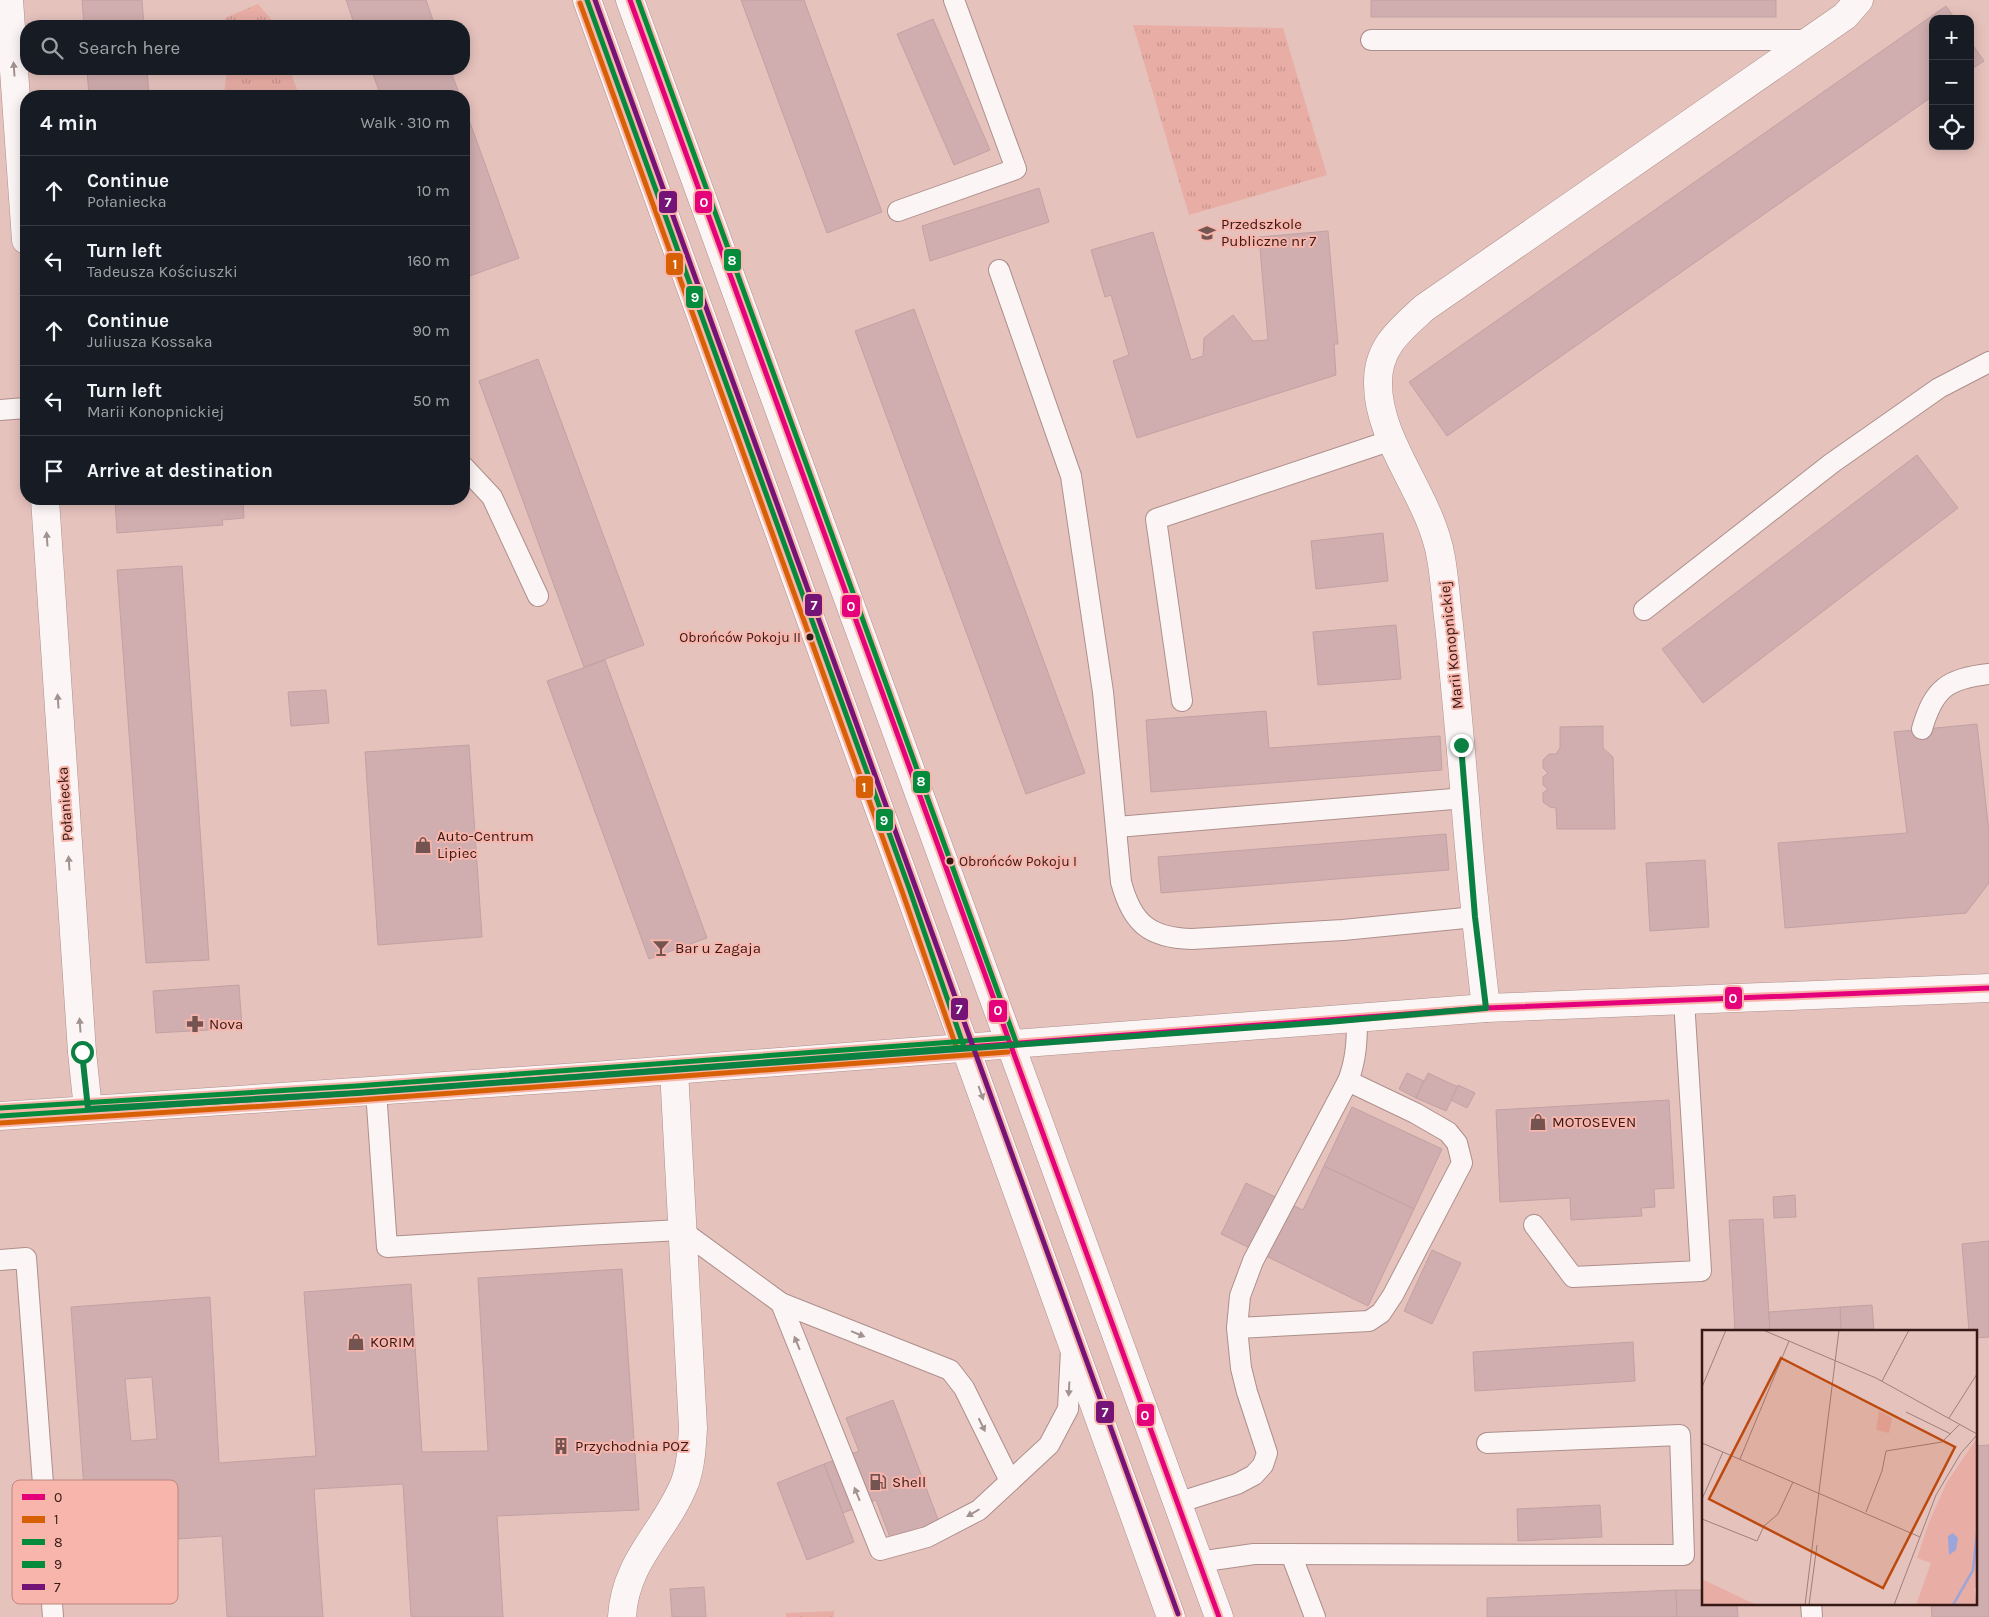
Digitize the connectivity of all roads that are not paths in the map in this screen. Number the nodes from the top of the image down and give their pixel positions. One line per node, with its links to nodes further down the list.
1 (9, 0): 8 (street, one-way to 1)
2 (588, 0): 30 (street)
3 (630, 0): 29 (street)
4 (954, 0): 9 (lane)
5 (1859, 0): 7 (street, Marii Konopnickiej)
6 (1371, 40): 7 (lane)
7 (1811, 40): 14 (street, Marii Konopnickiej)
8 (20, 155)
9 (898, 211)
10 (999, 270): 23 (lane)
11 (1989, 362): 18 (lane)
12 (20, 408): 13 (lane)
13 (0, 410)
14 (1392, 440): 20 (lane); 22 (street, Marii Konopnickiej)
15 (470, 473): 17 (lane)
16 (45, 505): 34 (street, Połaniecka, one-way to 16)
17 (538, 596)
18 (1644, 610)
19 (1989, 674): 21 (lane)
20 (1182, 701)
21 (1922, 729)
22 (1465, 798): 23 (lane); 24 (street, Marii Konopnickiej)
23 (1117, 827): 24 (lane)
24 (1475, 917): 27 (street, Marii Konopnickiej)
25 (1989, 988): 26 (street)
26 (1684, 1000): 27 (street); 36 (lane)
27 (1486, 1008): 28 (street)
28 (1356, 1019): 29 (street); 32 (lane)
29 (1009, 1045): 30 (street); 45 (street)
30 (964, 1047): 31 (street); 41 (street, one-way to 41)
31 (674, 1070): 33 (street); 37 (street)
32 (1348, 1081): 40 (lane); 40 (lane)
33 (376, 1091): 34 (street); 37 (lane)
34 (88, 1109): 35 (street)
35 (0, 1116)
36 (1534, 1225)
37 (681, 1230): 39 (lane); 51 (street)
38 (0, 1260): 43 (lane)
39 (781, 1303): 44 (lane, one-way to 44); 44 (lane, one-way to 39)
40 (1236, 1328): 45 (lane)
41 (1072, 1340): 44 (lane, one-way to 44); 52 (street)
42 (1488, 1443): 46 (lane)
43 (43, 1480)
44 (1010, 1481)
45 (1177, 1503): 47 (street)
46 (1291, 1554): 47 (lane); 54 (lane)
47 (1198, 1562): 53 (street)
48 (52, 1604): 50 (lane)
49 (1811, 1604): 55 (lane)
50 (53, 1617)
51 (622, 1617)
52 (1171, 1617)
53 (1218, 1617)
54 (1316, 1617)
55 (1812, 1617)

